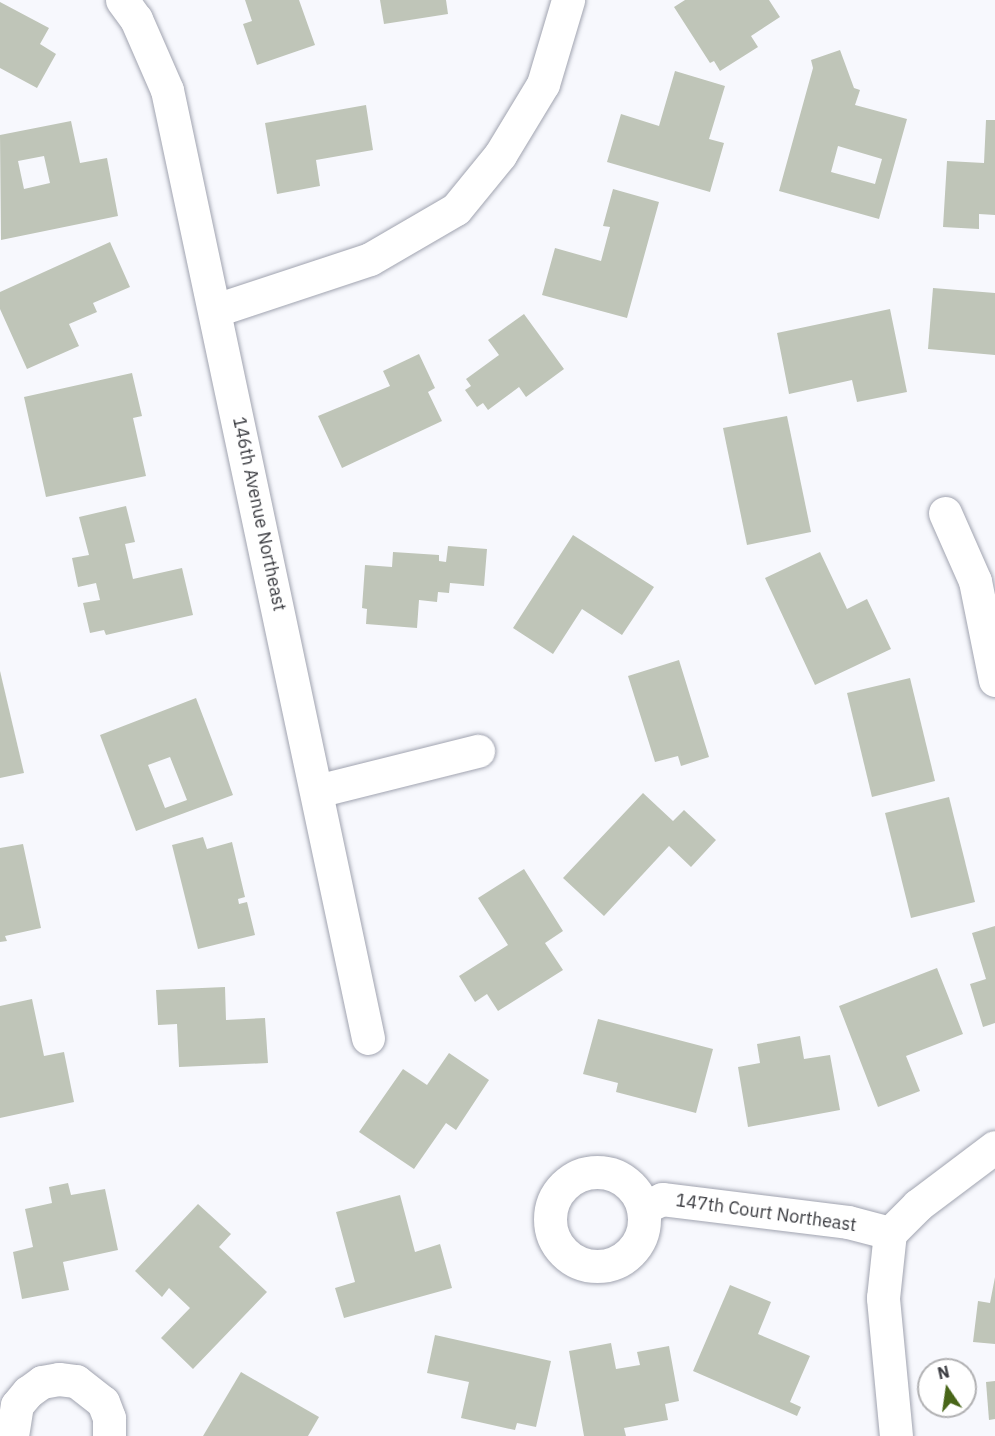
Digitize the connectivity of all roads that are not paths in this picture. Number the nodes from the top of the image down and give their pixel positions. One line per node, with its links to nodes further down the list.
1 (122, 0): 3 (street, 146th Avenue Northeast)
2 (568, 0): 3 (street)
3 (216, 310): 7 (street, 146th Avenue Northeast)
4 (945, 513): 5 (street)
5 (995, 680)
6 (478, 751): 7 (street)
7 (317, 791): 8 (street, 146th Avenue Northeast)
8 (368, 1038)
9 (995, 1147): 11 (street)
10 (643, 1208): 11 (street, 147th Court Northeast)
11 (890, 1233): 14 (street)
12 (12, 1436): 13 (street)
13 (110, 1436)
14 (896, 1436)

